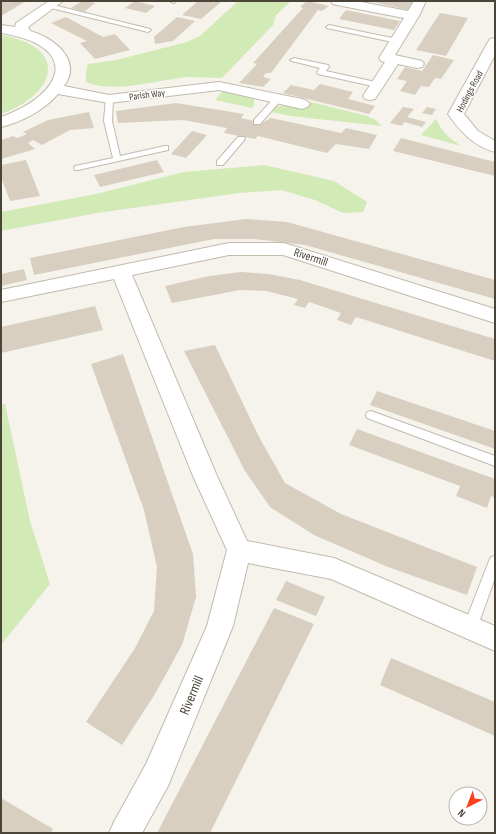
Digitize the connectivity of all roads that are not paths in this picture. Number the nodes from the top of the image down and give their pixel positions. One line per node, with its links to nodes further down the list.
1 (336, 1): 4 (street)
2 (420, 2): 4 (street)
3 (53, 4): 7 (lane); 8 (street)
4 (412, 16): 9 (street)
5 (329, 27): 9 (lane)
6 (1, 29): 8 (street)
7 (148, 30)
8 (24, 33): 14 (street)
9 (397, 41): 11 (street)
10 (495, 42): 22 (street, Hodings Road)
11 (394, 59): 13 (street); 15 (street)
12 (294, 60): 15 (lane)
13 (417, 64)
14 (55, 89): 16 (street, Parish Way); 19 (street)
15 (374, 91)
16 (109, 99): 17 (street, Parish Way); 24 (lane)
17 (278, 99): 18 (street, Parish Way); 20 (lane)
18 (302, 104)
19 (1, 122)
20 (257, 122)
21 (241, 139): 25 (lane)
22 (495, 147)
23 (165, 148): 24 (lane)
24 (117, 159): 26 (lane)
25 (220, 163)
26 (78, 168)
27 (121, 272): 28 (street, Rivermill); 29 (street, Rivermill); 32 (street)
28 (1, 296)
29 (495, 316)
30 (370, 415): 31 (lane)
31 (495, 461)
32 (239, 550): 34 (street); 36 (street, Rivermill)
33 (495, 561): 34 (lane)
34 (470, 628): 35 (street)
35 (495, 639)
36 (125, 833)

